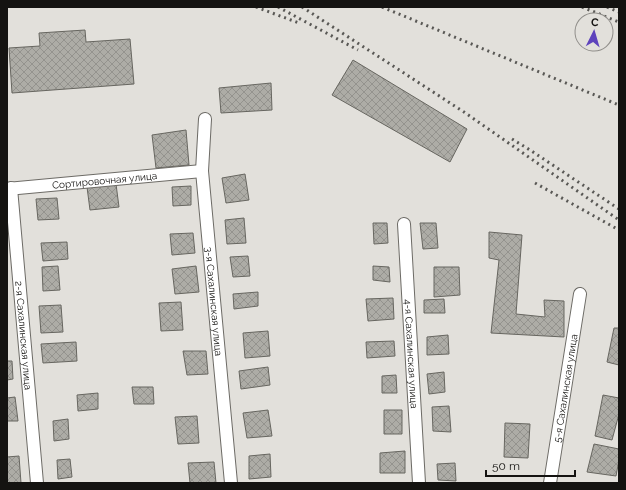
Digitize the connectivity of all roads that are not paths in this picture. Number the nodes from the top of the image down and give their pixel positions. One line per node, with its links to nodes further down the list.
1 (205, 119): 2 (street, 3-я Сахалинская улица)
2 (202, 171): 3 (street, Сортировочная улица); 7 (street, 3-я Сахалинская улица)
3 (9, 189): 6 (street, 2-я Сахалинская улица)
4 (404, 224): 8 (street, 4-я Сахалинская улица)
5 (580, 294): 9 (street, 5-я Сахалинская улица)
6 (37, 483)
7 (231, 483)
8 (419, 483)
9 (550, 483)

